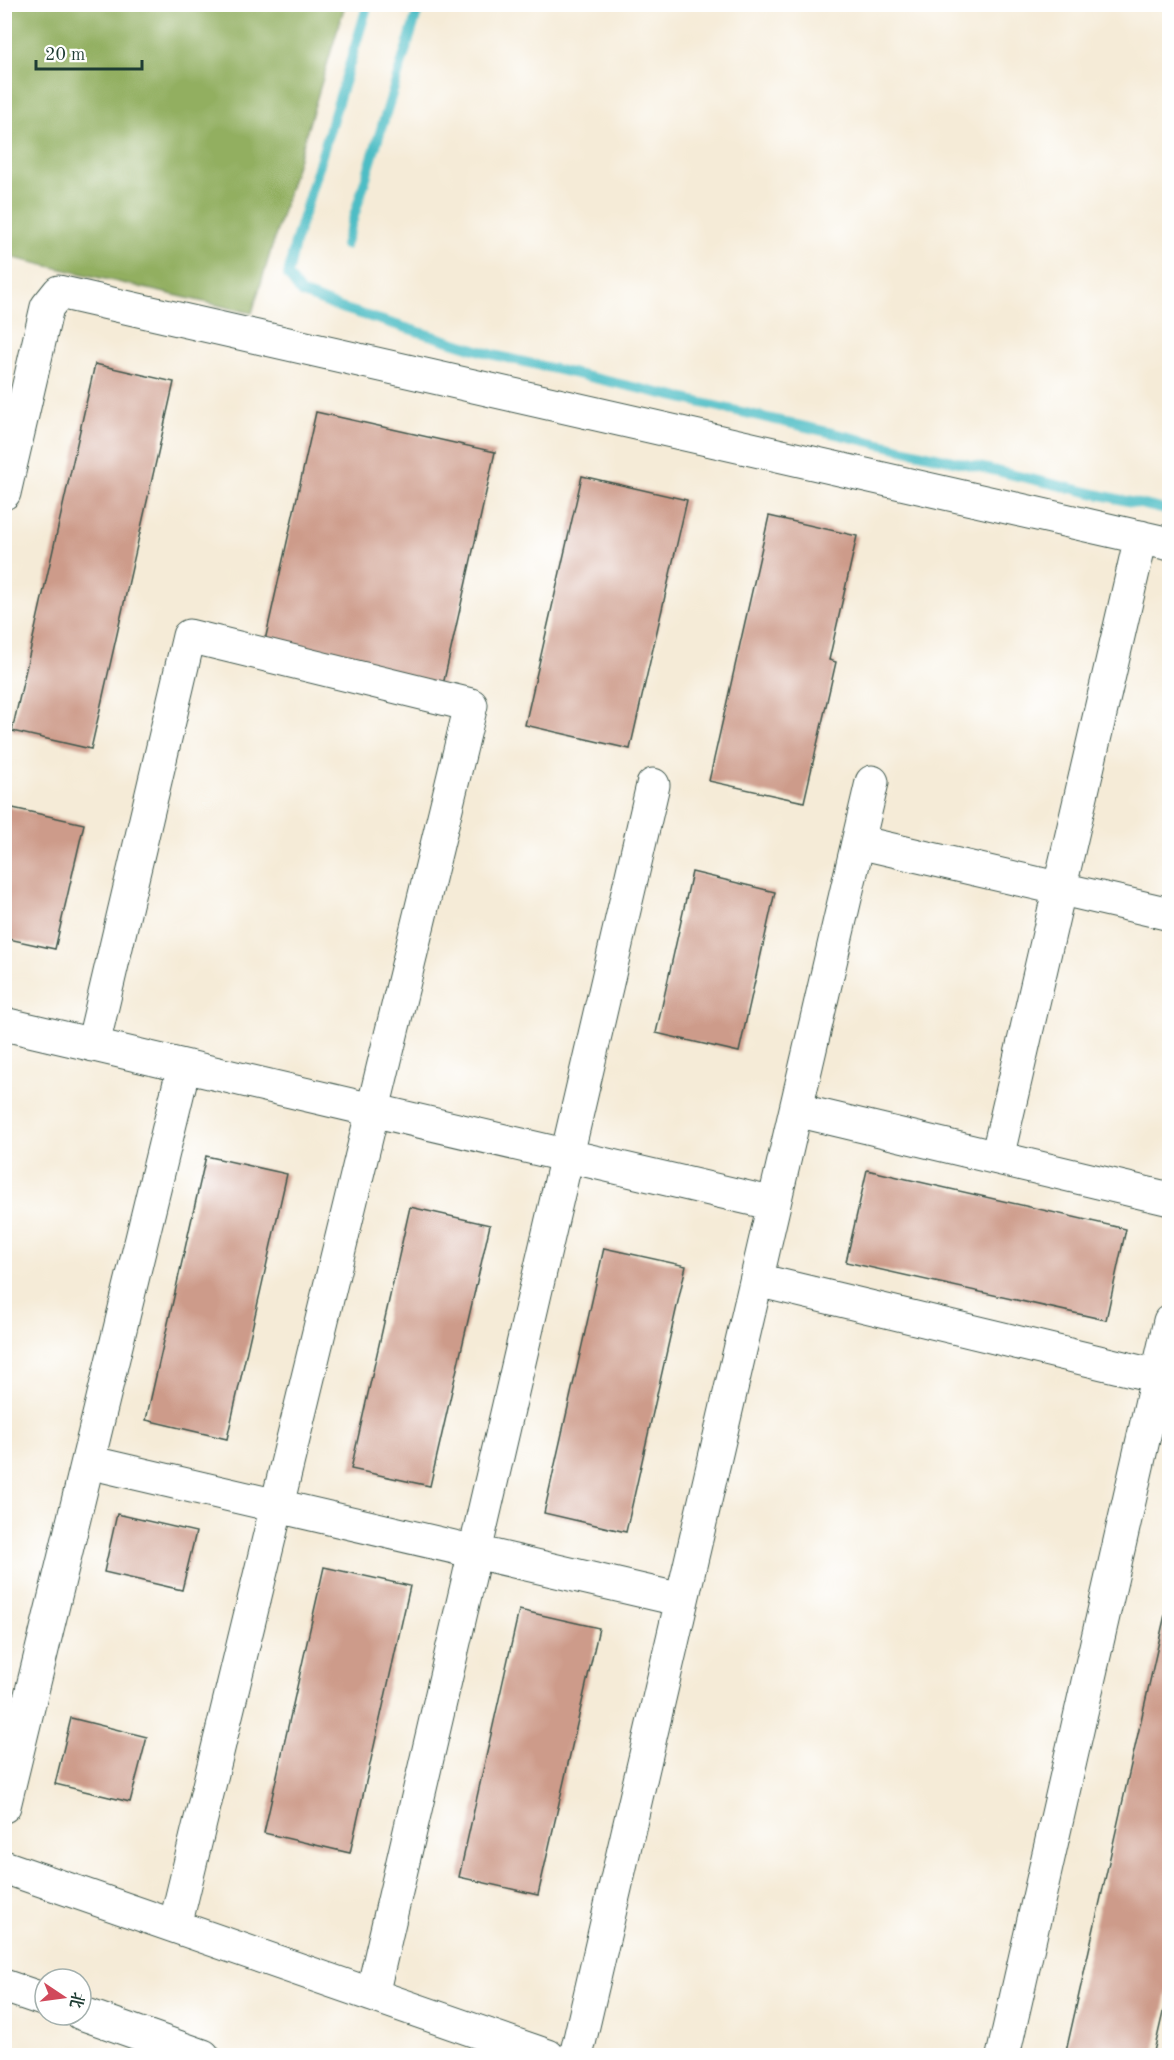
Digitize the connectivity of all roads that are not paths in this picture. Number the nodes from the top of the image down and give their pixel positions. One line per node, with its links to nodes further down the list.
1 (4, 493): 2 (street)
2 (1155, 540): 6 (street)
3 (872, 782): 5 (street)
4 (653, 784): 13 (street)
5 (858, 842): 6 (street); 12 (street)
6 (1059, 888): 7 (street); 14 (street)
7 (1170, 914)
8 (4, 1024): 9 (street)
9 (93, 1045): 10 (street); 11 (street)
10 (184, 1066): 11 (street); 21 (street)
11 (373, 1110): 13 (street); 22 (street)
12 (796, 1110): 14 (street); 16 (street)
13 (567, 1156): 16 (street); 23 (street)
14 (997, 1158): 15 (street)
15 (1170, 1198)
16 (774, 1204): 17 (street)
17 (757, 1280): 19 (street); 24 (street)
18 (1170, 1321): 19 (street)
19 (1157, 1376): 20 (street)
20 (1159, 1421): 35 (street)
21 (88, 1462): 22 (street); 25 (street)
22 (277, 1506): 23 (street); 27 (street)
23 (475, 1552): 24 (street); 29 (street)
24 (682, 1600): 34 (street)
25 (4, 1806)
26 (4, 1867): 27 (street)
27 (175, 1926): 29 (street)
28 (4, 1986): 30 (street)
29 (372, 1995): 33 (street)
30 (33, 1996)
31 (93, 2017): 32 (street)
32 (203, 2055)
33 (548, 2055)
34 (576, 2055)
35 (1003, 2055)

